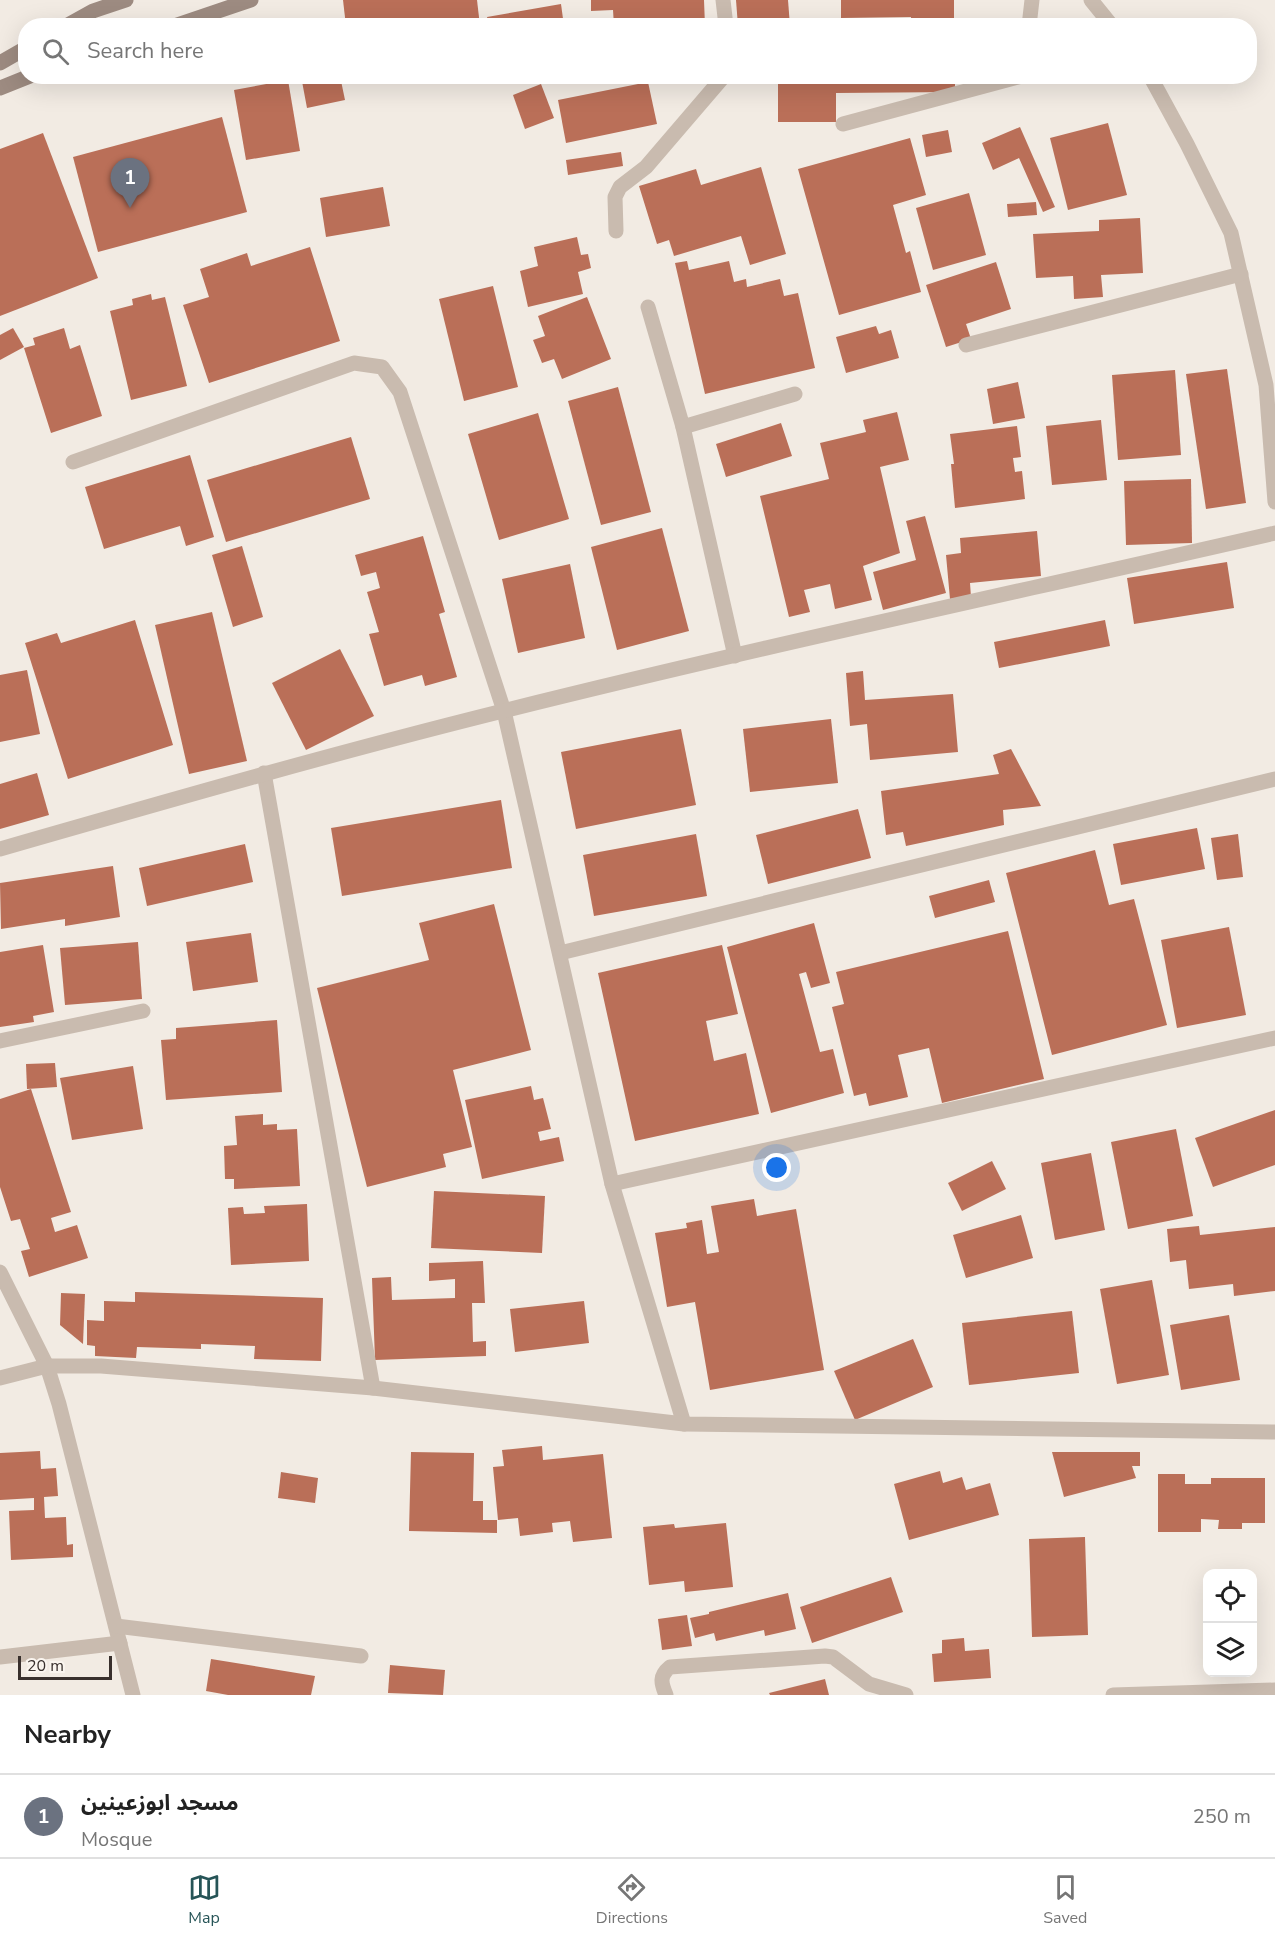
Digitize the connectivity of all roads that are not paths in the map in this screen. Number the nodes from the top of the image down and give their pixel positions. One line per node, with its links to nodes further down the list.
1 (126, 0): 6 (main road)
2 (251, 0): 7 (main road)
3 (723, 0): 8 (street)
4 (1032, 0): 9 (street)
5 (1091, 0): 10 (street)
6 (80, 18)
7 (198, 18)
8 (725, 18)
9 (1030, 18)
10 (1106, 18)
11 (18, 53): 12 (main road)
12 (0, 63)
13 (18, 81): 17 (main road)
14 (717, 84): 19 (street)
15 (994, 84): 18 (street)
16 (1154, 84): 20 (street)
17 (0, 88)
18 (843, 123)
19 (616, 231)
20 (1241, 274): 22 (street); 26 (street)
21 (648, 307): 24 (street)
22 (966, 345)
23 (795, 394): 24 (street)
24 (683, 427): 28 (street)
25 (73, 462): 29 (street)
26 (1275, 502)
27 (1275, 533): 28 (street)
28 (735, 656): 29 (street)
29 (504, 711): 30 (street); 33 (street)
30 (264, 773): 32 (street); 41 (street)
31 (1275, 779): 33 (street)
32 (0, 849)
33 (560, 953): 37 (street)
34 (143, 1011): 36 (street)
35 (1275, 1038): 37 (street)
36 (0, 1041)
37 (612, 1184): 42 (street)
38 (0, 1272): 39 (street)
39 (47, 1366): 40 (street); 41 (street); 44 (street)
40 (0, 1378)
41 (373, 1388): 42 (street)
42 (684, 1424): 43 (street)
43 (1275, 1432)
44 (116, 1626): 45 (street); 46 (street)
45 (120, 1643): 47 (street); 49 (street)
46 (361, 1656)
47 (0, 1658)
48 (1275, 1690): 52 (street)
49 (133, 1695)
50 (666, 1695): 51 (street)
51 (906, 1695)
52 (1113, 1695)

